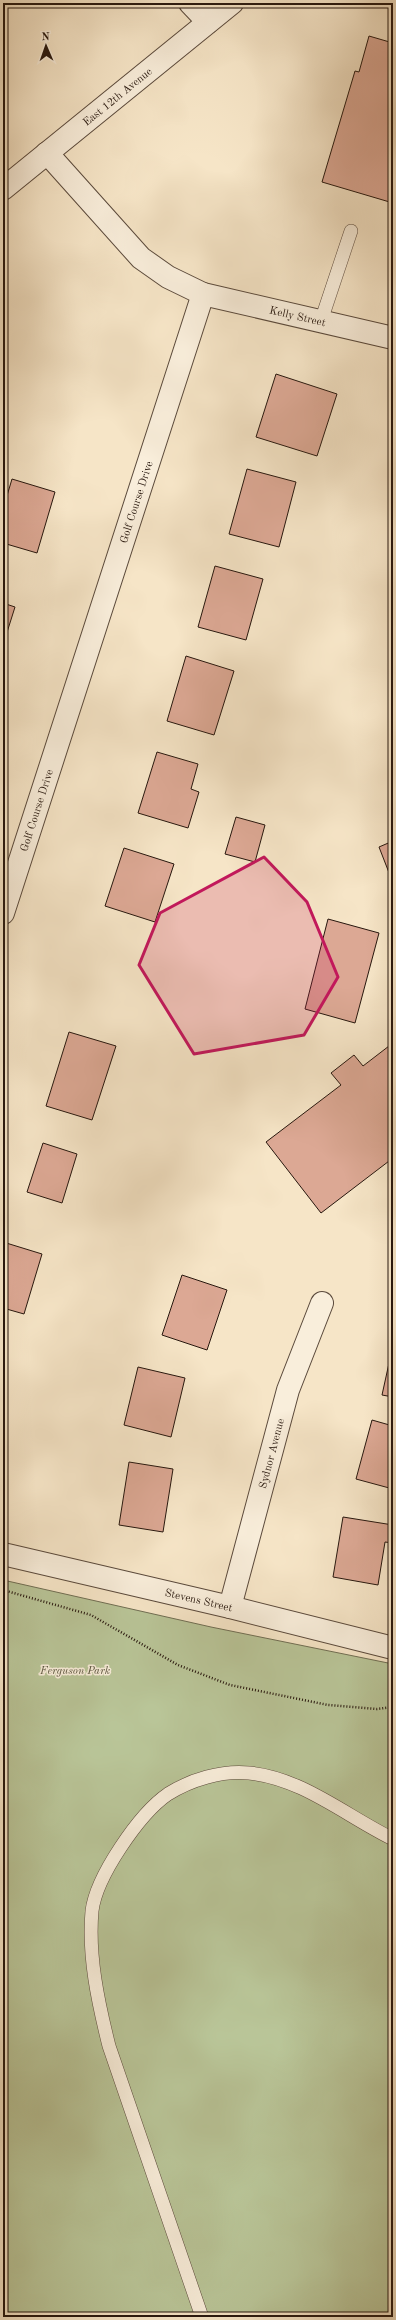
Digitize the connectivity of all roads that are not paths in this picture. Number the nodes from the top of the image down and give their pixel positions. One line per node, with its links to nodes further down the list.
1 (190, 3): 3 (street)
2 (232, 3): 3 (street, East 12th Avenue)
3 (208, 22): 4 (street, East 12th Avenue)
4 (47, 153): 5 (street, East 12th Avenue); 7 (street)
5 (3, 189)
6 (351, 231): 8 (lane)
7 (203, 294): 8 (street, Kelly Street); 10 (street, Golf Course Drive)
8 (321, 321): 9 (street, Kelly Street)
9 (393, 338)
10 (3, 913)
11 (322, 1303): 13 (street, Sydnor Avenue)
12 (3, 1554): 13 (street, Stevens Street)
13 (230, 1607): 14 (street, Stevens Street)
14 (393, 1648)
15 (393, 1839): 16 (lane)
16 (202, 2317)

